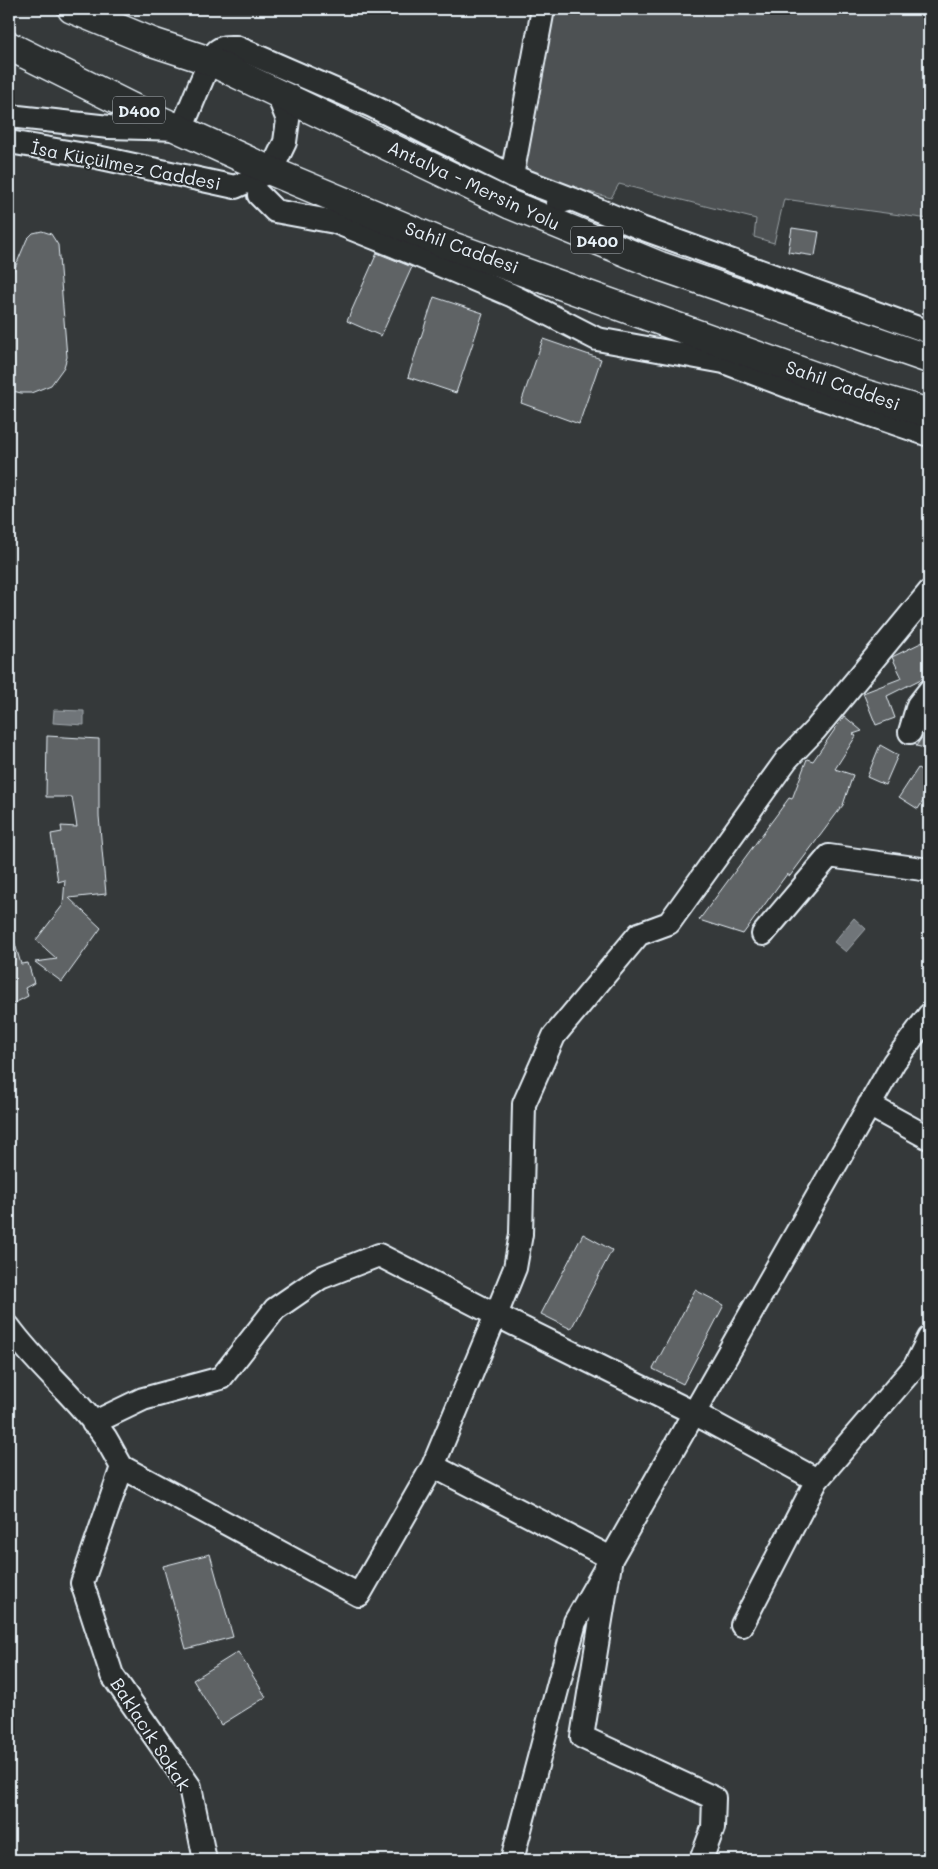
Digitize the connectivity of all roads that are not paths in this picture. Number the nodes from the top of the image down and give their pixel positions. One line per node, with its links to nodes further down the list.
1 (72, 9): 4 (highway, D400)
2 (543, 9): 10 (street)
3 (9, 46): 7 (highway, Sahil Caddesi / D400)
4 (205, 74): 5 (highway, D400); 7 (street); 10 (street)
5 (277, 93): 9 (street); 13 (highway, Antalya - Mersin Yolu / D400)
6 (9, 116): 7 (street, İsa Küçülmez Caddesi)
7 (182, 129): 9 (highway, Sahil Caddesi / D400)
8 (9, 142): 9 (street, İsa Küçülmez Caddesi)
9 (271, 171): 14 (highway, Sahil Caddesi / D400)
10 (512, 176): 12 (street)
11 (258, 195): 15 (street)
12 (929, 332)
13 (929, 359)
14 (929, 414)
15 (929, 435)
16 (929, 592): 24 (street)
17 (929, 692): 18 (street)
18 (910, 732)
19 (929, 870): 20 (street)
20 (763, 934)
21 (929, 1015): 22 (street)
22 (869, 1105): 23 (street); 27 (street)
23 (929, 1138)
24 (496, 1315): 27 (street); 28 (street); 29 (street)
25 (9, 1327): 28 (street)
26 (929, 1338): 31 (street)
27 (694, 1413): 31 (street); 32 (street)
28 (94, 1423): 30 (street)
29 (433, 1466): 30 (street); 32 (street)
30 (122, 1467): 34 (street, Baklacık Sokak)
31 (817, 1480): 33 (street)
32 (611, 1558): 35 (street); 36 (street)
33 (742, 1625)
34 (205, 1860)
35 (512, 1860)
36 (701, 1860)

